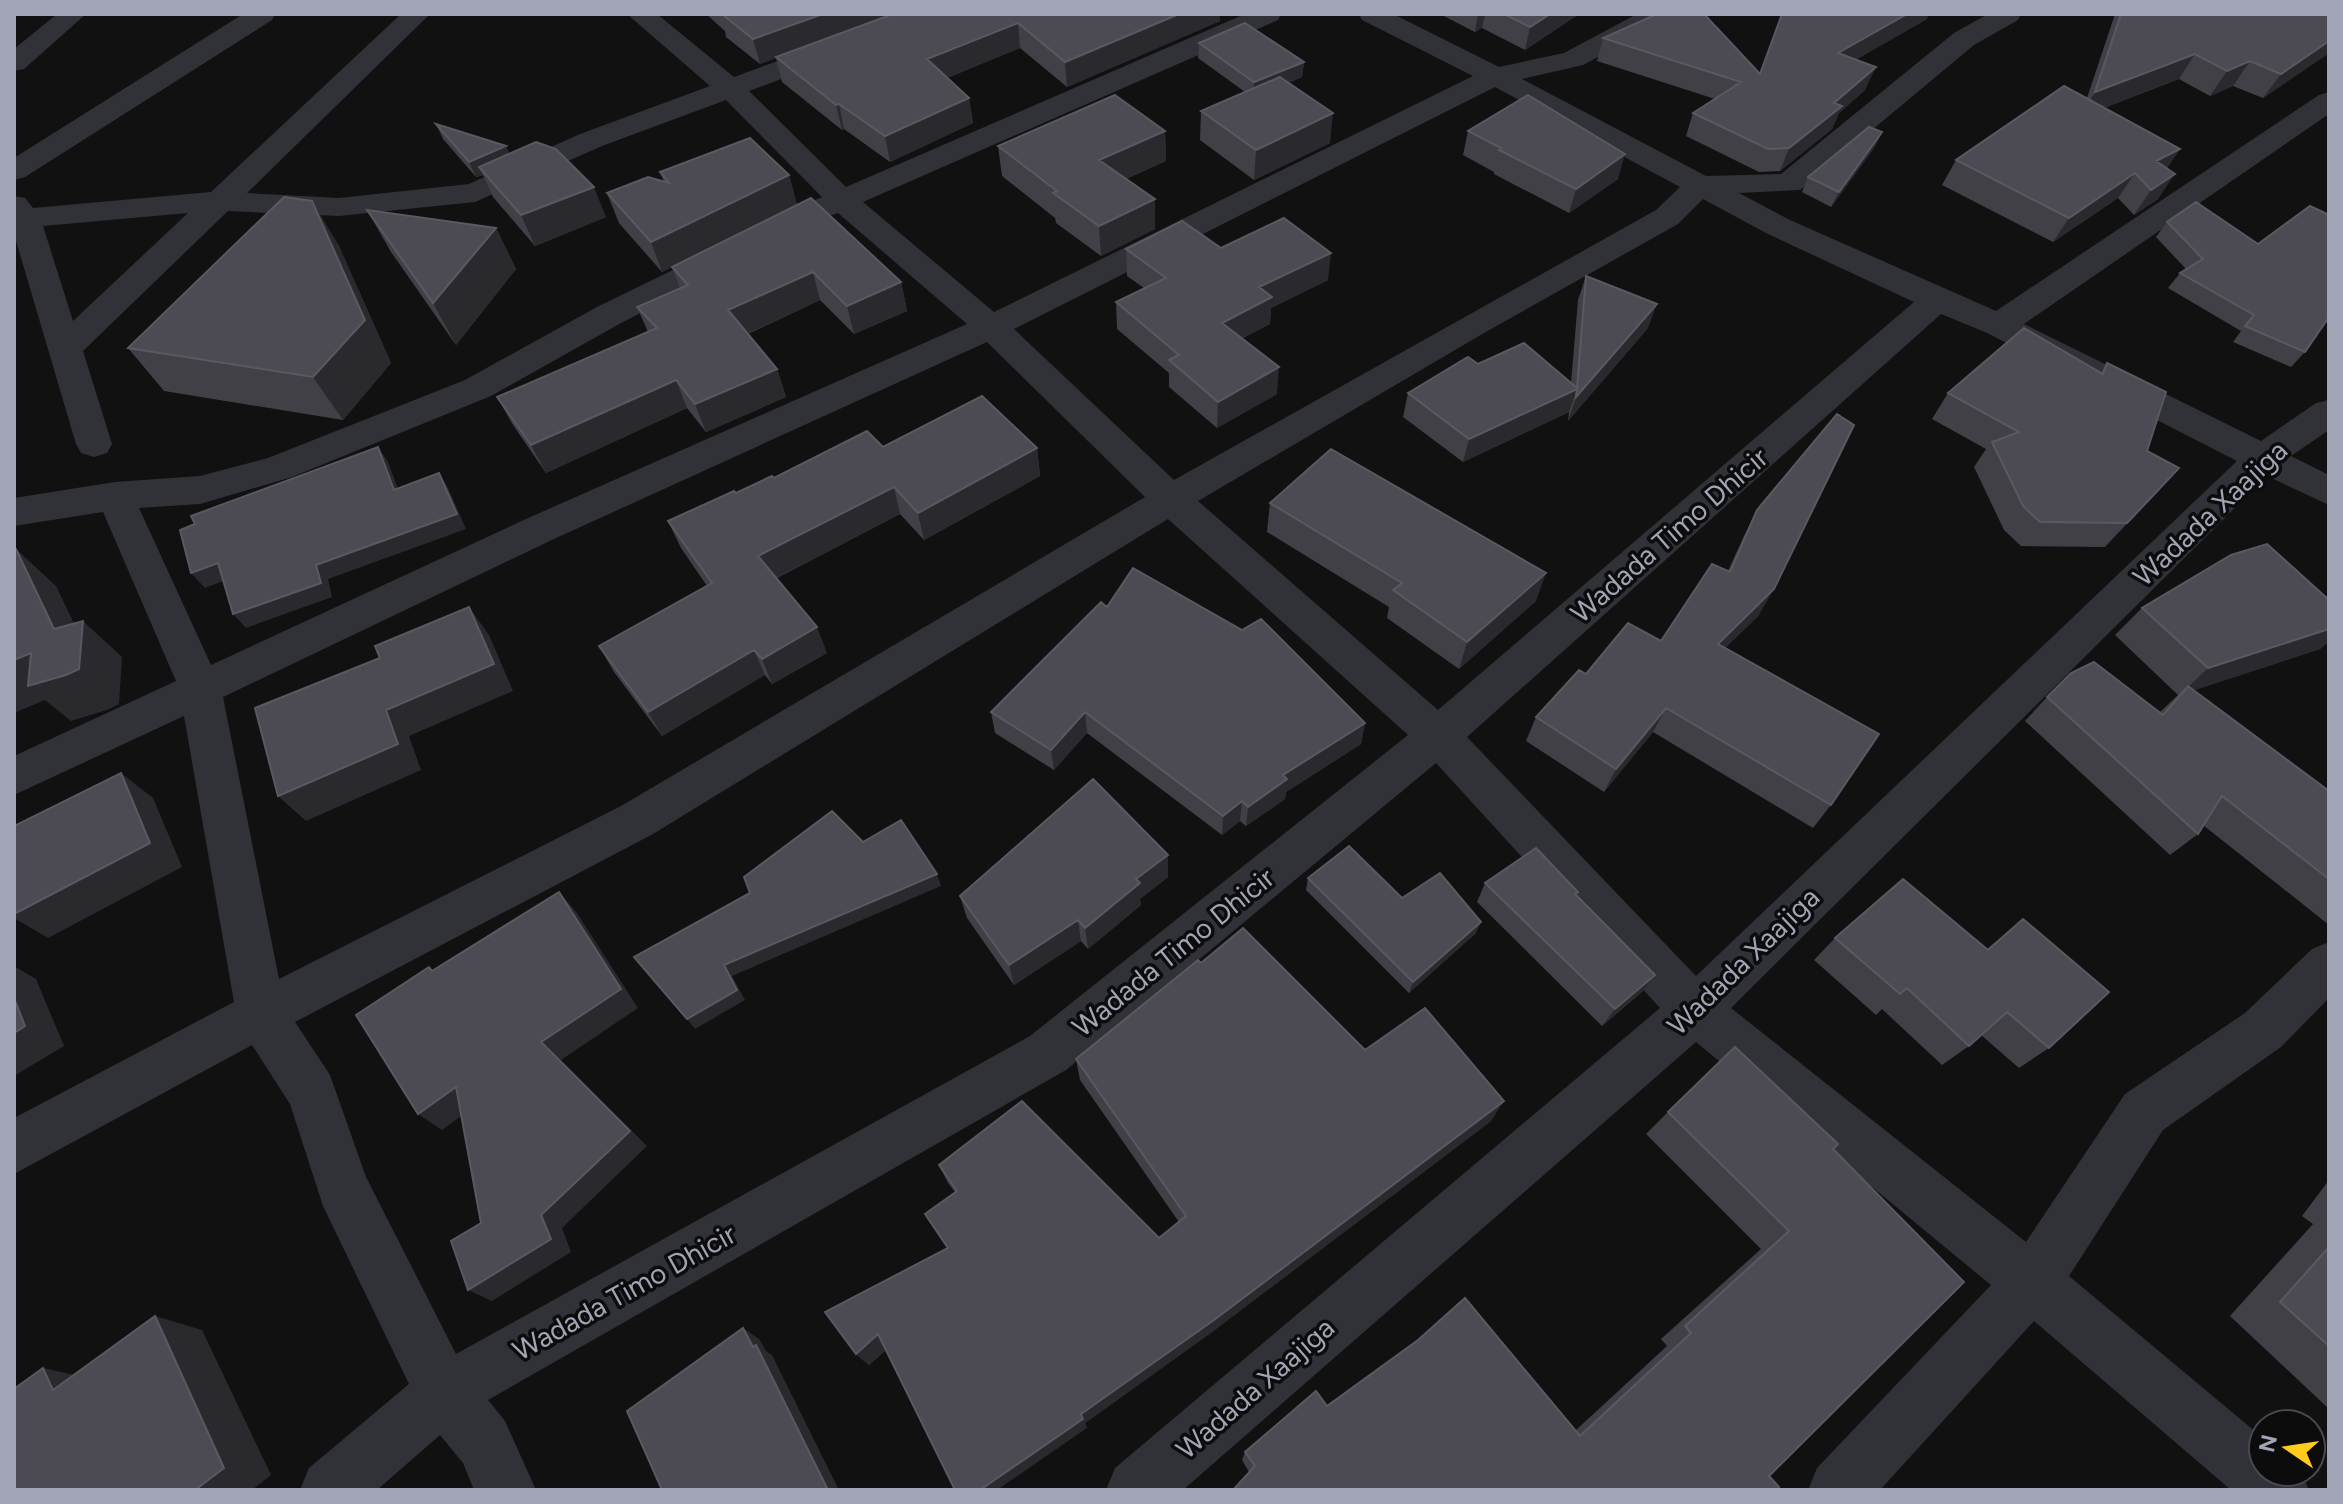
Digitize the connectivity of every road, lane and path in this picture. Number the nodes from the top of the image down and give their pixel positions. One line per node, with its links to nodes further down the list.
1 (73, 14): 10 (street)
2 (262, 14): 14 (street)
3 (417, 14): 17 (street)
4 (640, 14): 12 (street)
5 (930, 14): 12 (street)
6 (1268, 14): 16 (street)
7 (1372, 14): 11 (street)
8 (1657, 14): 11 (street)
9 (2008, 14): 15 (street)
10 (14, 63)
11 (1495, 76): 15 (street); 21 (street)
12 (732, 90): 16 (street); 17 (street)
13 (2329, 101): 20 (street)
14 (14, 171)
15 (1700, 185): 19 (street); 28 (street)
16 (841, 199): 21 (street); 27 (street)
17 (220, 201): 18 (street); 22 (street)
18 (19, 211): 22 (street)
19 (1937, 300): 20 (street); 31 (street, Wadada Timo Dhicir)
20 (1999, 325): 25 (street)
21 (991, 327): 28 (street); 30 (street)
22 (64, 349): 24 (street)
23 (2329, 412): 25 (street, Wadada Xaajiga)
24 (94, 444)
25 (2264, 457): 26 (street); 34 (street, Wadada Xaajiga)
26 (2329, 491)
27 (115, 496): 29 (street); 30 (street)
28 (1171, 499): 31 (street); 35 (street)
29 (14, 512)
30 (200, 687): 32 (street); 35 (street)
31 (1438, 736): 34 (street); 38 (street, Wadada Timo Dhicir)
32 (14, 776)
33 (2329, 965): 37 (street)
34 (1695, 1010): 37 (street); 41 (street, Wadada Xaajiga)
35 (261, 1014): 36 (street); 38 (street)
36 (14, 1147)
37 (2032, 1282): 42 (street); 43 (street)
38 (444, 1393): 39 (street, Wadada Timo Dhicir); 40 (street)
39 (331, 1490)
40 (505, 1490)
41 (1137, 1490)
42 (1839, 1490)
43 (2278, 1490)

